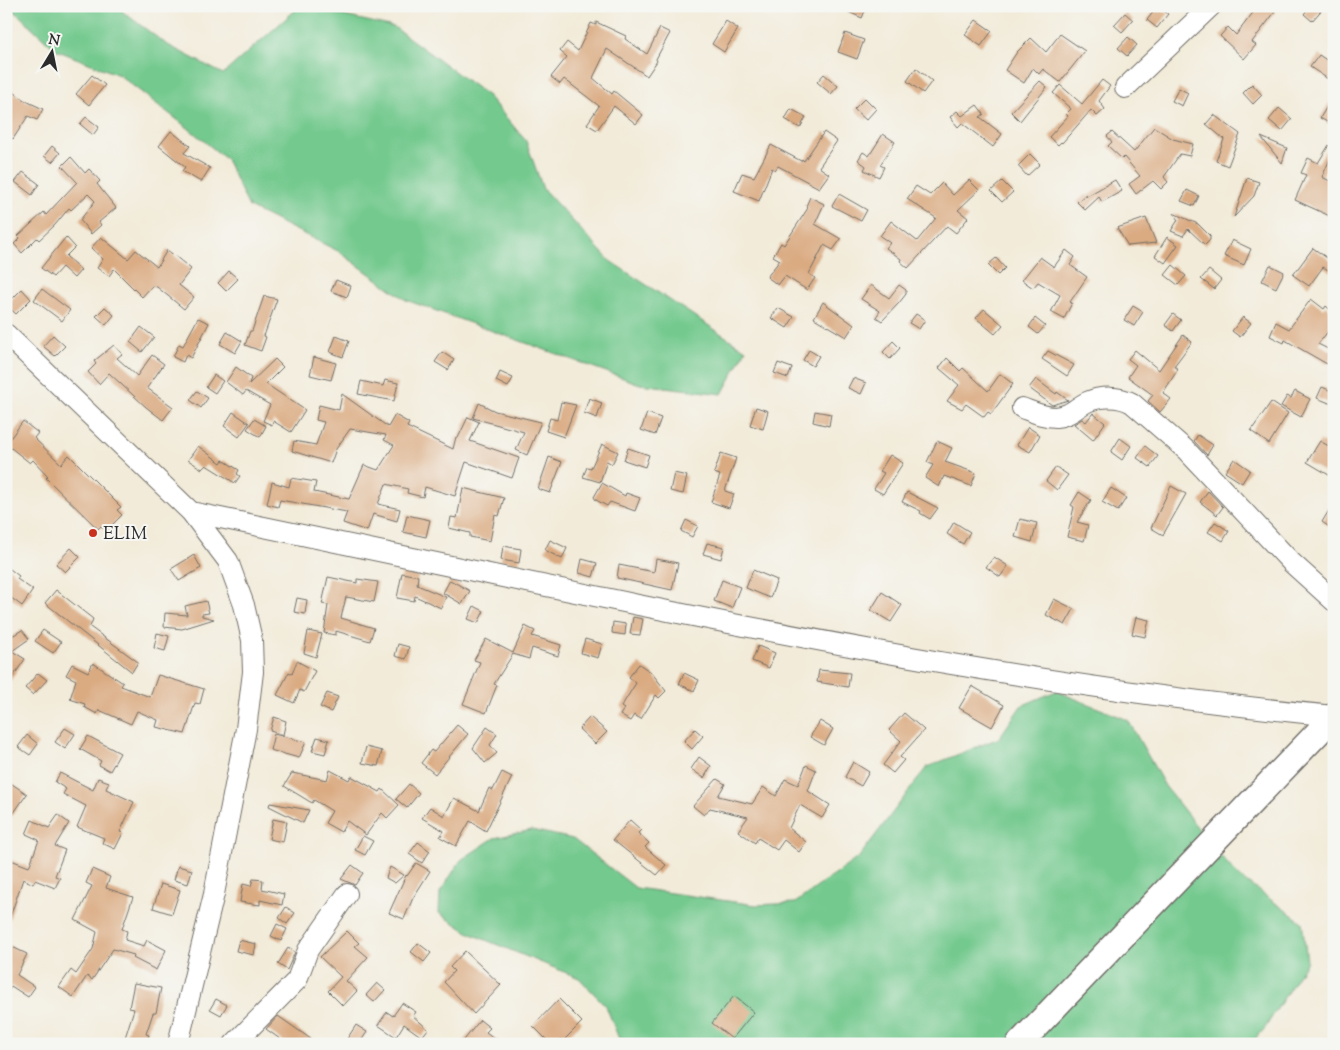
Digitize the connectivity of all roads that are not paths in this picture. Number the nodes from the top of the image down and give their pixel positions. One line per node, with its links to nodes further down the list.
1 (1211, 6): 2 (street)
2 (1124, 88)
3 (6, 334): 5 (street)
4 (1022, 408): 6 (street)
5 (191, 512): 7 (street); 9 (street)
6 (1334, 601)
7 (1334, 716): 11 (main road)
8 (347, 894): 10 (street)
9 (178, 1044)
10 (234, 1044)
11 (1019, 1044)

